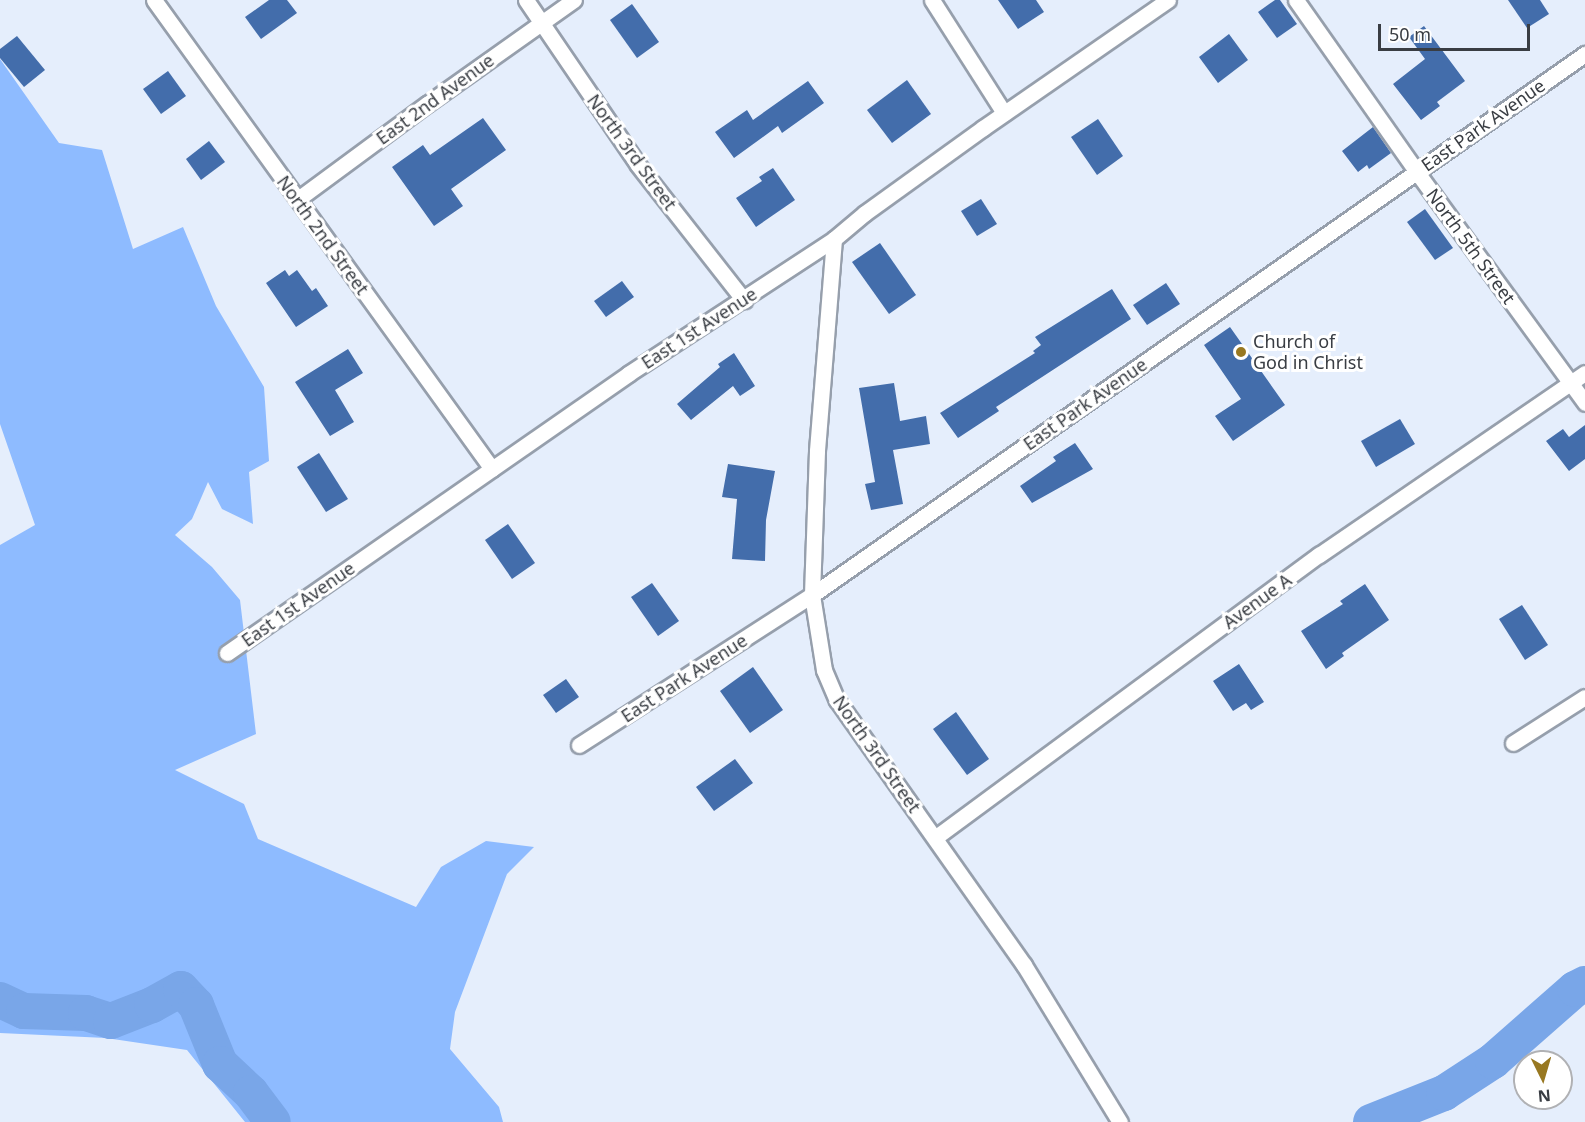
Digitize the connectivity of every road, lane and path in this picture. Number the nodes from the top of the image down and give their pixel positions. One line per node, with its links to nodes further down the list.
1 (154, 0): 11 (street, North 2nd Street)
2 (526, 0): 7 (street, North 3rd Street)
3 (574, 0): 7 (street, East 2nd Avenue)
4 (932, 0): 9 (street)
5 (1168, 0): 9 (street, East 1st Avenue)
6 (1296, 0): 10 (street, North 5th Street)
7 (542, 23): 11 (street, East 2nd Avenue); 13 (street, North 3rd Street)
8 (1585, 54): 10 (street, East Park Avenue)
9 (1004, 113): 12 (street, East 1st Avenue)
10 (1416, 171): 15 (street, North 5th Street); 18 (street, East Park Avenue)
11 (298, 199): 17 (street, North 2nd Street)
12 (834, 239): 13 (street, East 1st Avenue); 18 (street, North 3rd Street)
13 (744, 300): 17 (street, East 1st Avenue)
14 (1585, 374): 15 (street, Avenue A)
15 (1571, 383): 16 (street, North 5th Street); 23 (street, Avenue A)
16 (1585, 402)
17 (492, 470): 19 (street, East 1st Avenue)
18 (812, 595): 22 (street, East Park Avenue); 23 (street, North 3rd Street)
19 (227, 653)
20 (1585, 697): 21 (street)
21 (1512, 743)
22 (579, 745)
23 (936, 837): 24 (street, North 3rd Street)
24 (1119, 1122)

